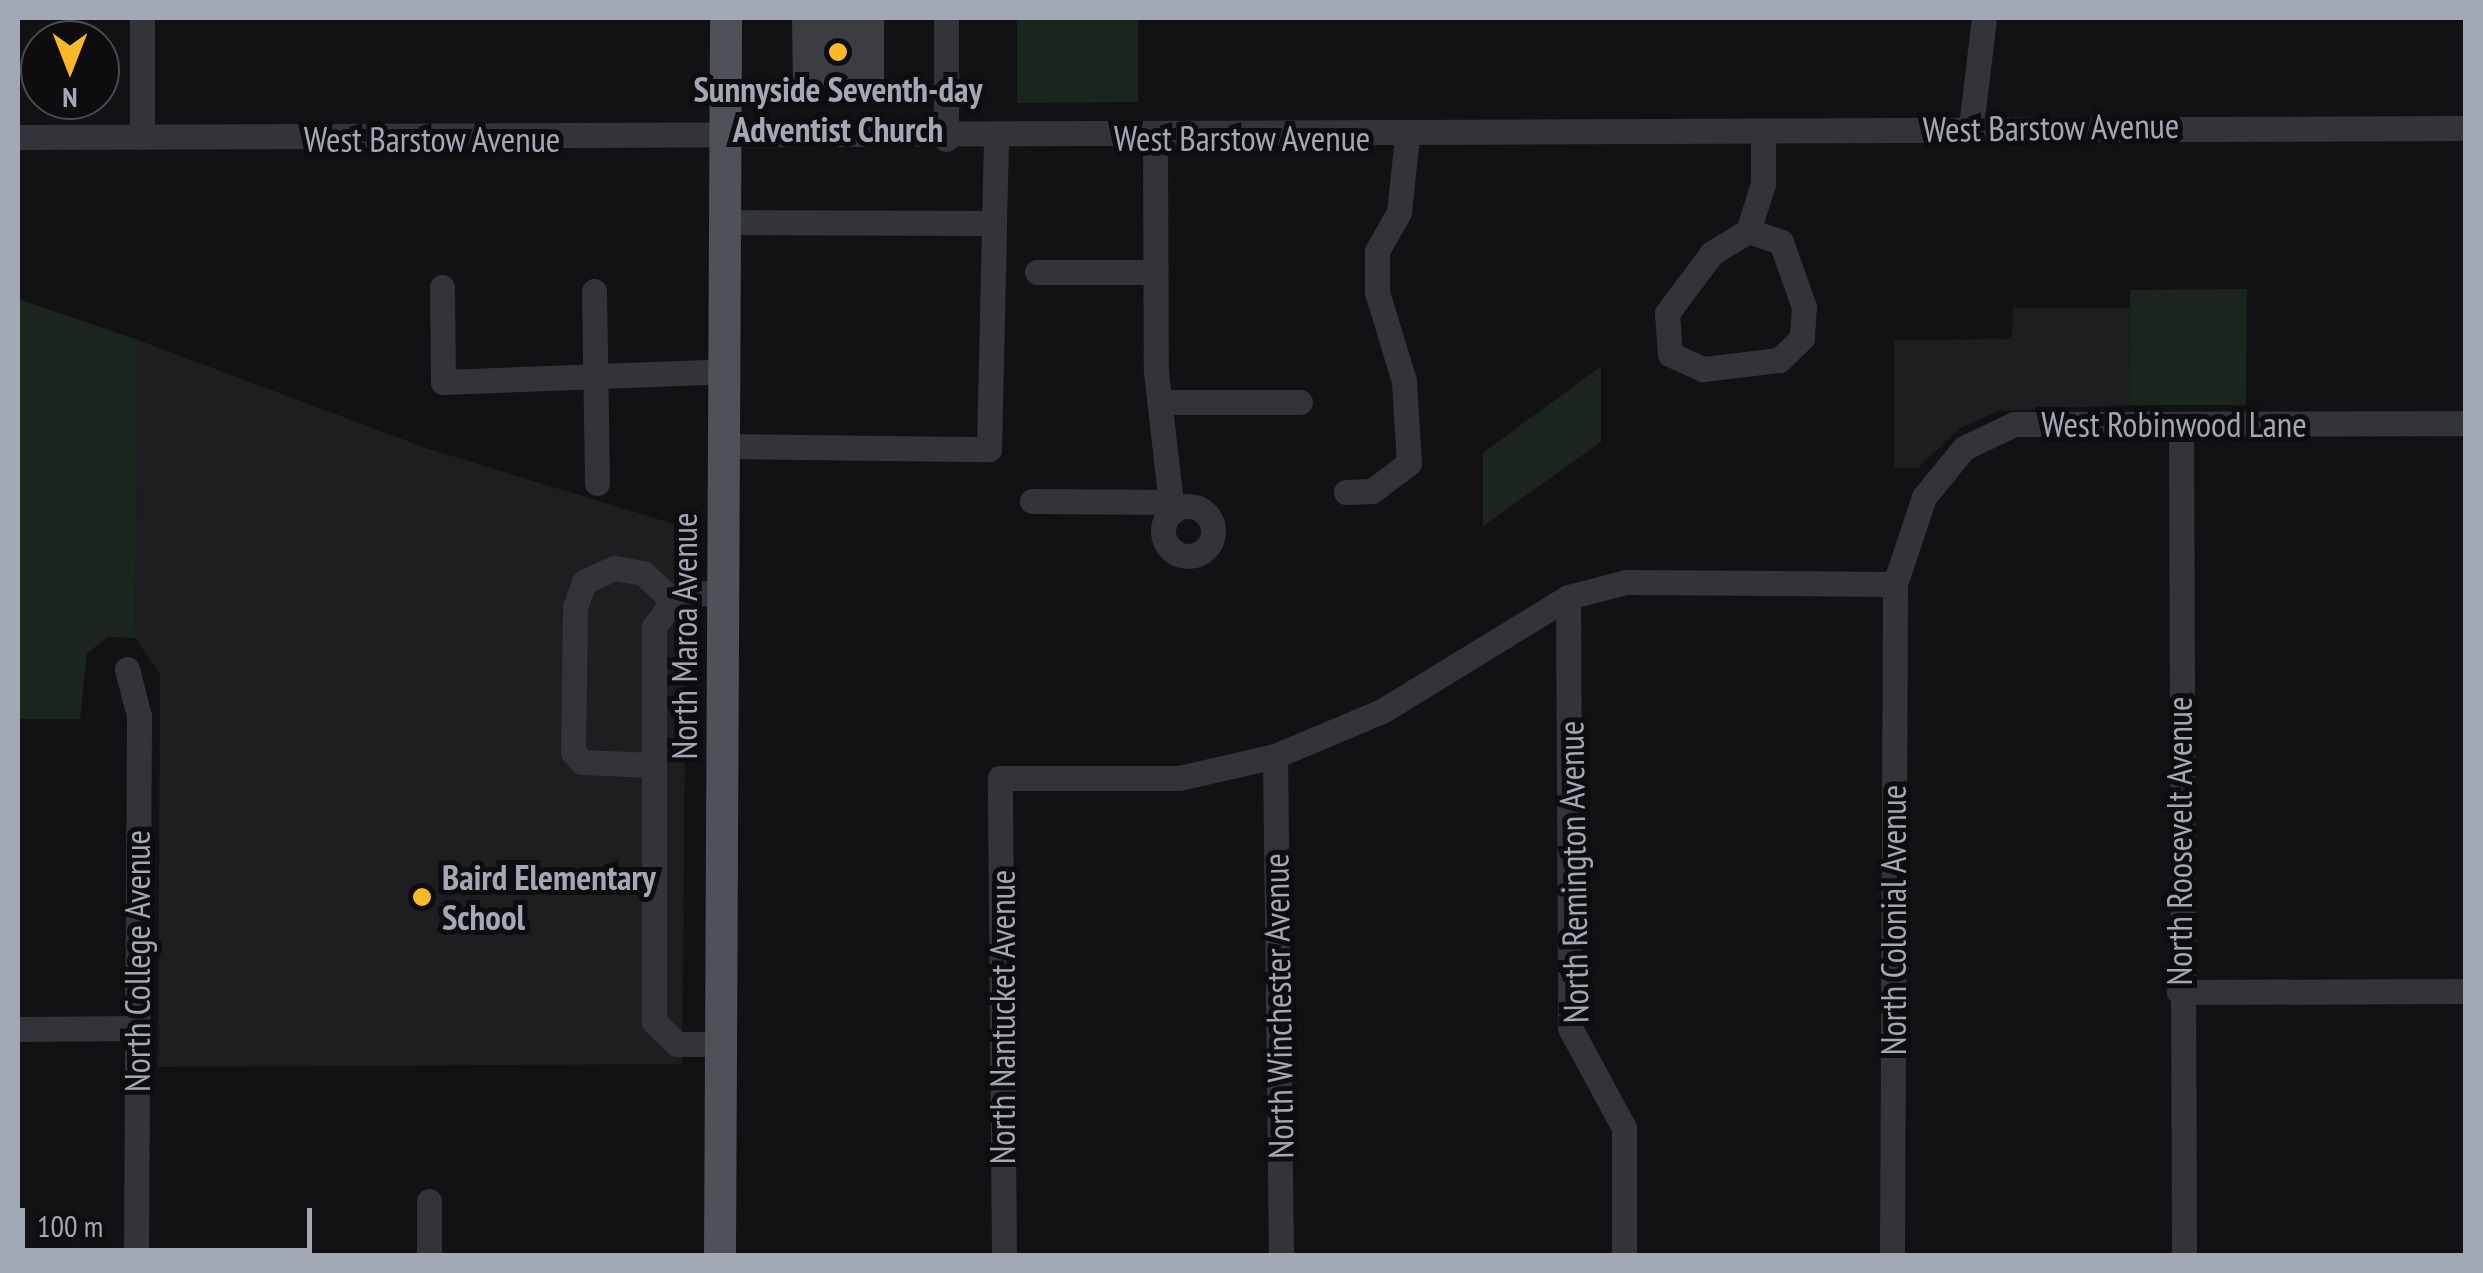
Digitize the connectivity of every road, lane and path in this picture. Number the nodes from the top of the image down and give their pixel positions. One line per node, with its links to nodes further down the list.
1 (142, 18): 9 (street)
2 (726, 18): 14 (main road, North Maroa Avenue)
3 (946, 18): 11 (street)
4 (1984, 18): 5 (street)
5 (1971, 127): 6 (street, West Barstow Avenue); 7 (street, West Barstow Avenue)
6 (2466, 128)
7 (1763, 132): 10 (street, West Barstow Avenue); 17 (street)
8 (18, 137): 9 (street, West Barstow Avenue)
9 (142, 137): 14 (street, West Barstow Avenue)
10 (1406, 137): 13 (street, West Barstow Avenue); 30 (street)
11 (946, 138): 12 (street, West Barstow Avenue); 14 (street, West Barstow Avenue)
12 (996, 139): 13 (street, West Barstow Avenue); 16 (street)
13 (1155, 139): 19 (street)
14 (728, 140): 15 (main road, North Maroa Avenue)
15 (727, 222): 16 (street); 22 (main road, North Maroa Avenue)
16 (994, 223): 28 (street)
17 (1748, 231): 17 (street)
18 (1037, 272): 19 (street)
19 (1155, 272): 24 (street)
20 (442, 287): 23 (street)
21 (594, 291): 23 (street)
22 (726, 372): 23 (street); 28 (main road, North Maroa Avenue)
23 (595, 375): 29 (street)
24 (1166, 402): 25 (street); 31 (street)
25 (1300, 402)
26 (2466, 423): 27 (street, West Robinwood Lane)
27 (2181, 426): 32 (street, West Robinwood Lane); 40 (street, North Roosevelt Avenue)
28 (725, 446): 33 (main road, North Maroa Avenue)
29 (598, 483)
30 (1346, 492)
31 (1032, 501)
32 (1895, 584): 34 (street); 51 (street, North Colonial Avenue)
33 (724, 592): 35 (street); 43 (main road, North Maroa Avenue)
34 (1568, 598): 37 (street); 50 (street, North Remington Avenue)
35 (671, 599): 38 (street); 38 (street)
36 (127, 669): 41 (street, North College Avenue)
37 (1275, 756): 48 (street, North Nantucket Avenue); 49 (street, North Winchester Avenue)
38 (654, 765): 43 (street)
39 (2466, 991): 40 (street)
40 (2178, 992): 52 (street, North Roosevelt Avenue)
41 (137, 1028): 42 (street); 45 (street, North College Avenue)
42 (18, 1029)
43 (721, 1044): 47 (main road, North Maroa Avenue)
44 (429, 1201): 46 (street)
45 (136, 1256)
46 (429, 1256)
47 (720, 1256)
48 (1004, 1256)
49 (1281, 1256)
50 (1624, 1256)
51 (1892, 1256)
52 (2184, 1256)

